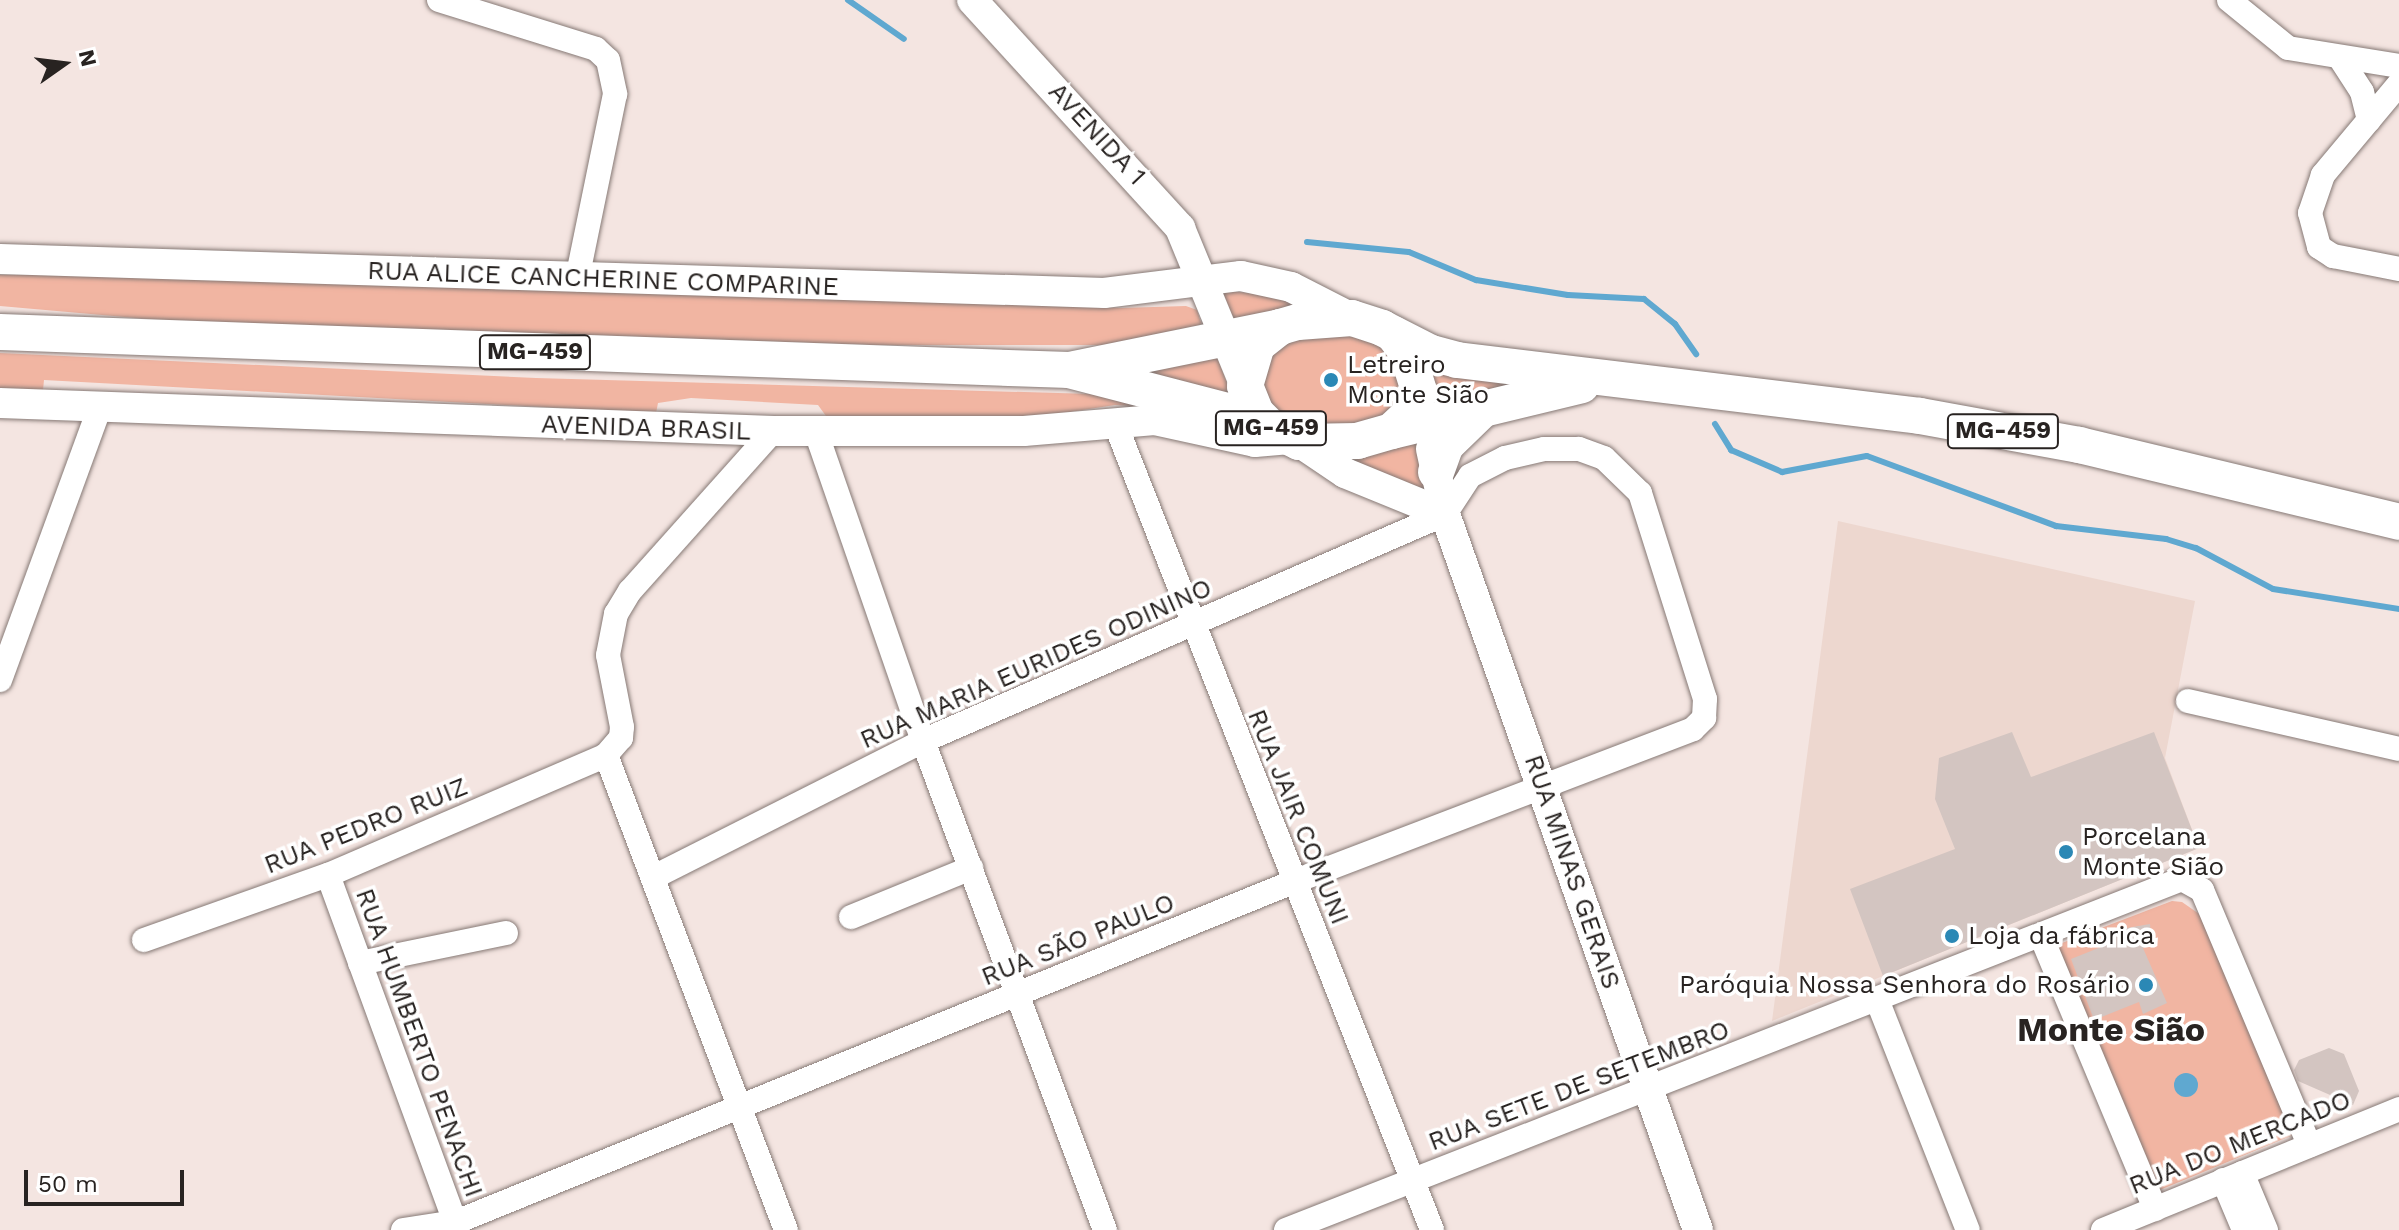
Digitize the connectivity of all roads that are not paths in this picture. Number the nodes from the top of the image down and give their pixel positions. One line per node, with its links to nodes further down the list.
1 (439, 0): 10 (street)
2 (972, 0): 11 (street, AVENIDA 1)
3 (2229, 0): 4 (street)
4 (2340, 58): 5 (street); 7 (street)
5 (2399, 66)
6 (2399, 84): 7 (street)
7 (2369, 120): 9 (street)
8 (0, 259): 10 (street, RUA ALICE CANCHERINE COMPARINE)
9 (2399, 269)
10 (577, 279): 11 (street, RUA ALICE CANCHERINE COMPARINE)
11 (1205, 279): 12 (street, RUA ALICE CANCHERINE COMPARINE); 16 (street, AVENIDA 1)
12 (1352, 318): 13 (main road, MG-459); 15 (main road, MG-459)
13 (1280, 327): 16 (main road, MG-459); 19 (main road, MG-459)
14 (0, 332): 17 (main road, MG-459)
15 (1393, 334): 18 (main road, MG-459); 23 (main road)
16 (1223, 337): 17 (main road, MG-459); 19 (street, AVENIDA 1)
17 (1069, 370): 27 (main road, MG-459)
18 (1599, 380): 22 (main road, MG-459); 30 (main road, MG-459)
19 (1245, 386): 27 (main road, MG-459)
20 (0, 403): 21 (street, AVENIDA BRASIL)
21 (100, 407): 25 (street, AVENIDA BRASIL); 32 (street)
22 (1480, 412): 23 (main road, MG-459); 28 (main road)
23 (1413, 415): 27 (main road, MG-459); 28 (street, RUA MINAS GERAIS)
24 (1115, 423): 26 (street, AVENIDA BRASIL); 27 (street, AVENIDA BRASIL); 31 (street, RUA JAIR COMUNI)
25 (773, 431): 26 (street, AVENIDA BRASIL); 36 (street)
26 (816, 432): 34 (street)
27 (1284, 434): 29 (street)
28 (1436, 472): 29 (street, RUA MINAS GERAIS)
29 (1445, 514): 31 (street, RUA MARIA EURIDES ODININO); 37 (street, RUA MINAS GERAIS); 37 (street, RUA SÃO PAULO)
30 (2399, 522)
31 (1191, 625): 34 (street, RUA MARIA EURIDES ODININO); 41 (street, RUA JAIR COMUNI)
32 (0, 680)
33 (2188, 701): 35 (street)
34 (923, 741): 38 (street); 40 (street, RUA MARIA EURIDES ODININO)
35 (2399, 749)
36 (606, 755): 39 (street, RUA PEDRO RUIZ); 40 (street)
37 (1543, 787): 41 (street, RUA SÃO PAULO); 49 (street, RUA MINAS GERAIS)
38 (971, 868): 42 (street); 47 (street)
39 (328, 875): 45 (street, RUA PEDRO RUIZ); 46 (street, RUA HUMBERTO PENACHI)
40 (656, 876): 50 (street)
41 (1293, 882): 47 (street, RUA SÃO PAULO); 54 (street, RUA JAIR COMUNI)
42 (851, 917)
43 (506, 933): 46 (street)
44 (2041, 936): 48 (street, RUA SETE DE SETEMBRO); 52 (street, RUA SETE DE SETEMBRO); 55 (street)
45 (144, 940)
46 (360, 963): 56 (street, RUA HUMBERTO PENACHI)
47 (1019, 994): 50 (street, RUA SÃO PAULO); 59 (street)
48 (1878, 1002): 49 (street, RUA SETE DE SETEMBRO); 63 (street)
49 (1649, 1088): 54 (street, RUA SETE DE SETEMBRO); 62 (street, RUA MINAS GERAIS)
50 (743, 1107): 56 (street, RUA SÃO PAULO); 58 (street)
51 (2399, 1109): 52 (street, RUA DO MERCADO)
52 (2309, 1145): 53 (street, RUA DO MERCADO)
53 (2233, 1177): 55 (street, RUA DO MERCADO); 65 (street); 66 (street)
54 (1412, 1181): 60 (street, RUA SETE DE SETEMBRO); 61 (street, RUA JAIR COMUNI)
55 (2155, 1209): 64 (street, RUA DO MERCADO)
56 (457, 1226): 57 (street, RUA SÃO PAULO)
57 (403, 1230)
58 (786, 1230)
59 (1105, 1230)
60 (1286, 1230)
61 (1432, 1230)
62 (1698, 1230)
63 (1968, 1230)
64 (2103, 1230)
65 (2244, 1230)
66 (2266, 1230)

